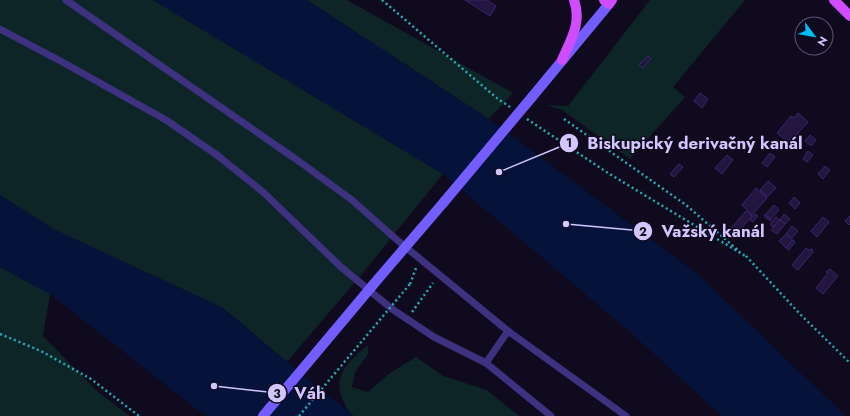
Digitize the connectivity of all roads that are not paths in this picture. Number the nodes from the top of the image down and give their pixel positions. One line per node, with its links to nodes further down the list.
1 (66, 0): 8 (lane)
2 (574, 0): 7 (main road)
3 (834, 0): 5 (main road)
4 (609, 1): 7 (main road)
5 (850, 16)
6 (0, 29): 10 (lane)
7 (562, 60): 8 (main road, bridge)
8 (406, 247): 9 (lane); 11 (main road, bridge)
9 (508, 331): 10 (lane); 13 (lane)
10 (486, 363): 12 (lane)
11 (263, 416)
12 (550, 416)
13 (626, 416)

